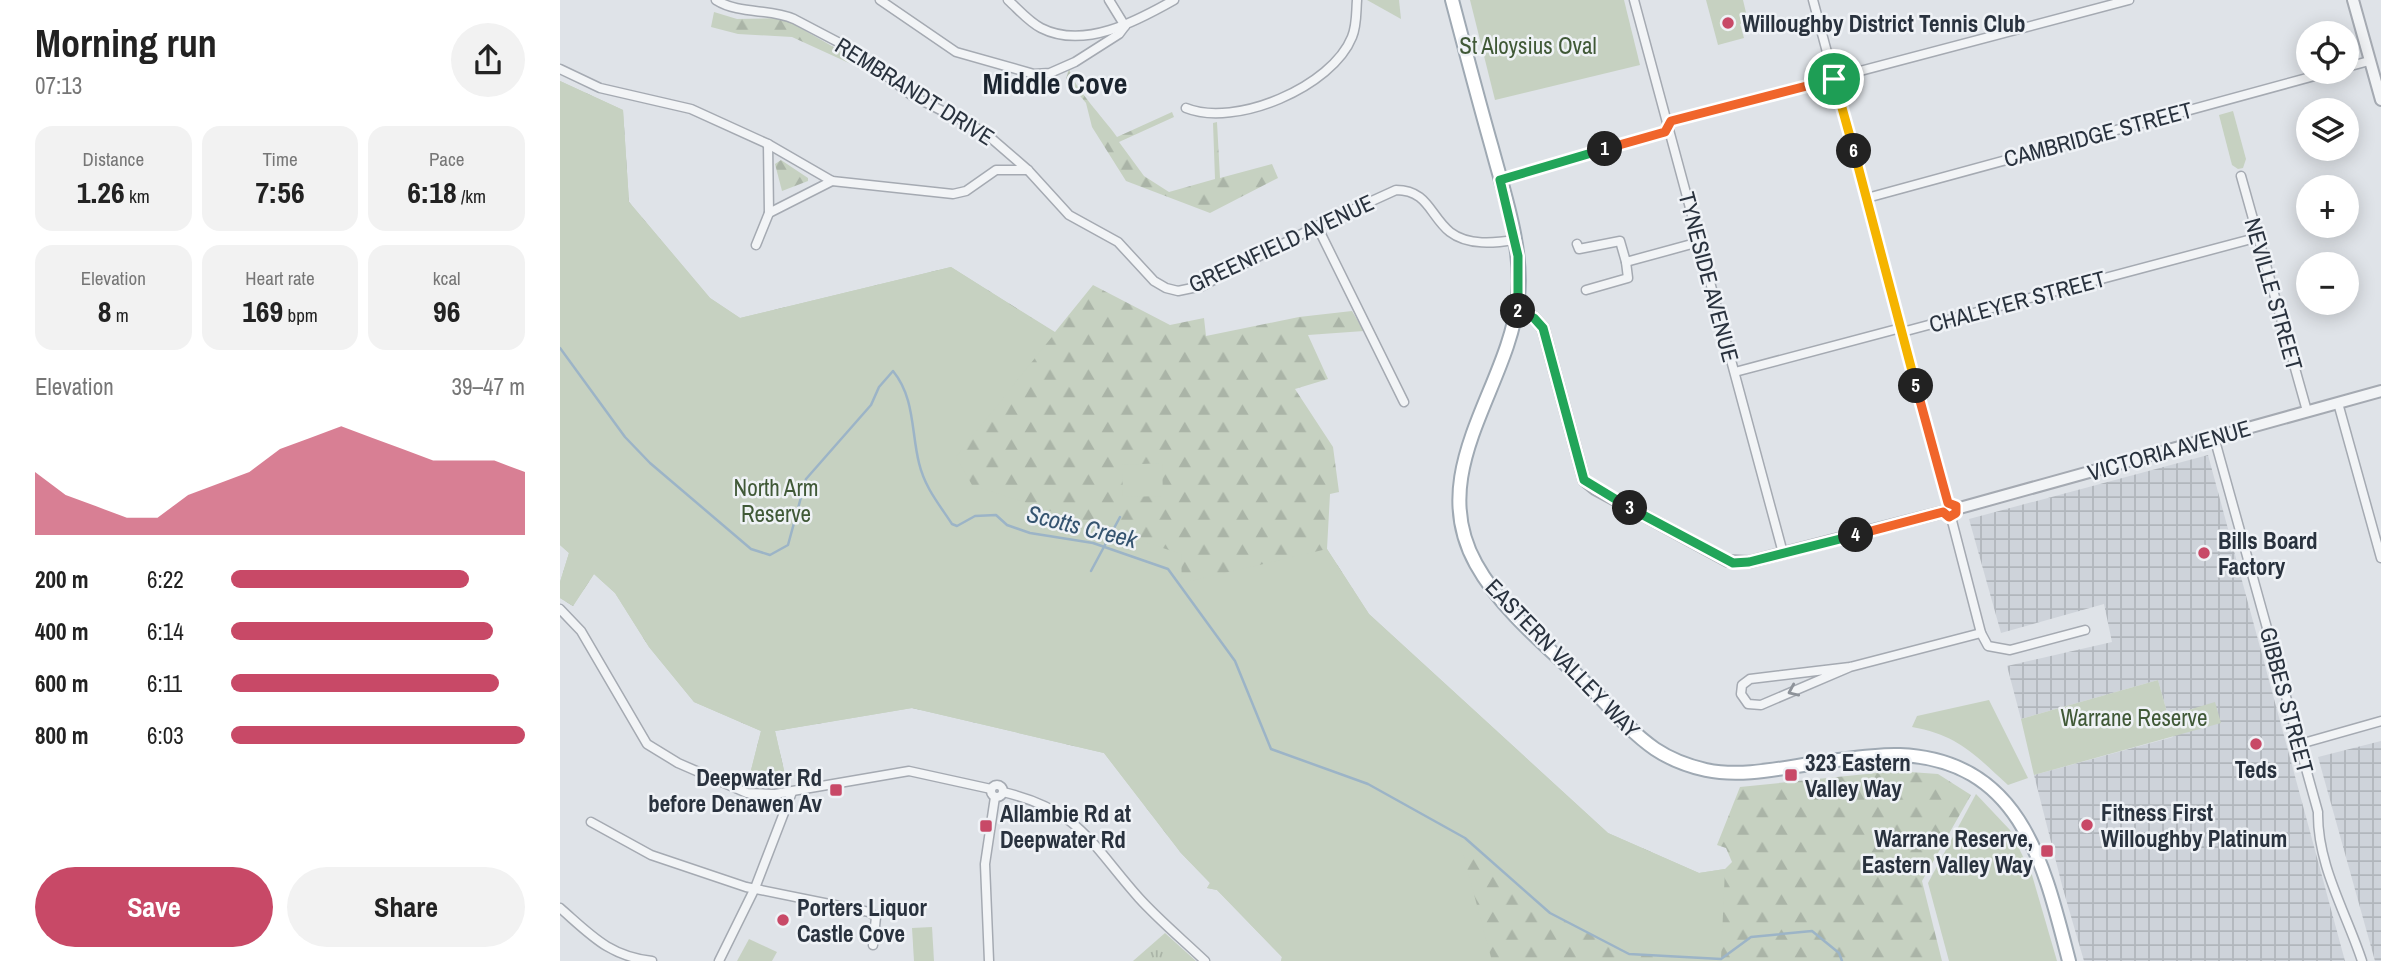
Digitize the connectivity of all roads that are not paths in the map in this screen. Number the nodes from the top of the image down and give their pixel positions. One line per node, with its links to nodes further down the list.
1 (716, 0): 22 (street, REMBRANDT DRIVE)
2 (880, 0): 12 (street)
3 (1008, 0): 12 (street)
4 (1110, 0): 12 (street)
5 (1174, 0): 12 (street)
6 (1357, 0): 19 (street)
7 (1452, 0): 24 (main road, EASTERN VALLEY WAY)
8 (1634, 0): 20 (street, TYNESIDE AVENUE)
9 (1813, 0): 16 (street)
10 (2129, 0): 16 (street)
11 (2353, 0): 13 (street)
12 (1125, 26)
13 (2369, 61): 14 (street); 18 (street)
14 (2359, 64)
15 (560, 69): 21 (street)
16 (1834, 79): 20 (street); 26 (street)
17 (2296, 81): 26 (street, CAMBRIDGE STREET)
18 (2380, 95)
19 (1186, 108)
20 (1668, 127): 24 (street); 31 (street, TYNESIDE AVENUE)
21 (768, 144): 25 (street); 27 (street)
22 (1028, 170): 25 (street); 28 (street, GREENFIELD AVENUE)
23 (2241, 176): 29 (street, NEVILLE STREET)
24 (1500, 180): 30 (main road, EASTERN VALLEY WAY)
25 (832, 181): 27 (street)
26 (1867, 198): 37 (street)
27 (769, 213): 33 (street)
28 (1317, 226): 30 (street, GREENFIELD AVENUE); 40 (street)
29 (2259, 237): 37 (street, CHALEYER STREET); 42 (street, NEVILLE STREET)
30 (1515, 240): 36 (main road, EASTERN VALLEY WAY)
31 (1699, 242): 34 (street); 38 (street, TYNESIDE AVENUE)
32 (1577, 244): 34 (street)
33 (756, 245)
34 (1626, 262): 35 (street)
35 (1586, 290)
36 (1516, 310): 45 (street, VICTORIA AVENUE); 63 (main road, EASTERN VALLEY WAY)
37 (1902, 330): 38 (street, CHALEYER STREET); 44 (street)
38 (1734, 372): 45 (street, TYNESIDE AVENUE)
39 (2381, 391): 41 (street, VICTORIA AVENUE)
40 (1404, 402)
41 (2338, 403): 42 (street, VICTORIA AVENUE); 46 (street)
42 (2307, 411): 43 (street, VICTORIA AVENUE)
43 (2214, 437): 44 (street, VICTORIA AVENUE); 52 (street, GIBBES STREET)
44 (1949, 510): 45 (street, VICTORIA AVENUE); 49 (street)
45 (1783, 553)
46 (2381, 558)
47 (560, 610): 53 (street)
48 (2085, 630): 49 (street)
49 (1981, 633): 50 (street)
50 (1850, 667): 50 (street, one-way to 50)
51 (2381, 722): 52 (street)
52 (2300, 744): 64 (street, GIBBES STREET)
53 (792, 792): 54 (street); 56 (street)
54 (996, 793): 61 (street); 62 (street)
55 (591, 822): 56 (street)
56 (755, 888): 58 (street); 60 (street)
57 (560, 908): 59 (street)
58 (873, 945)
59 (652, 961)
60 (719, 961)
61 (989, 961)
62 (1205, 961)
63 (2069, 961)
64 (2362, 961)

